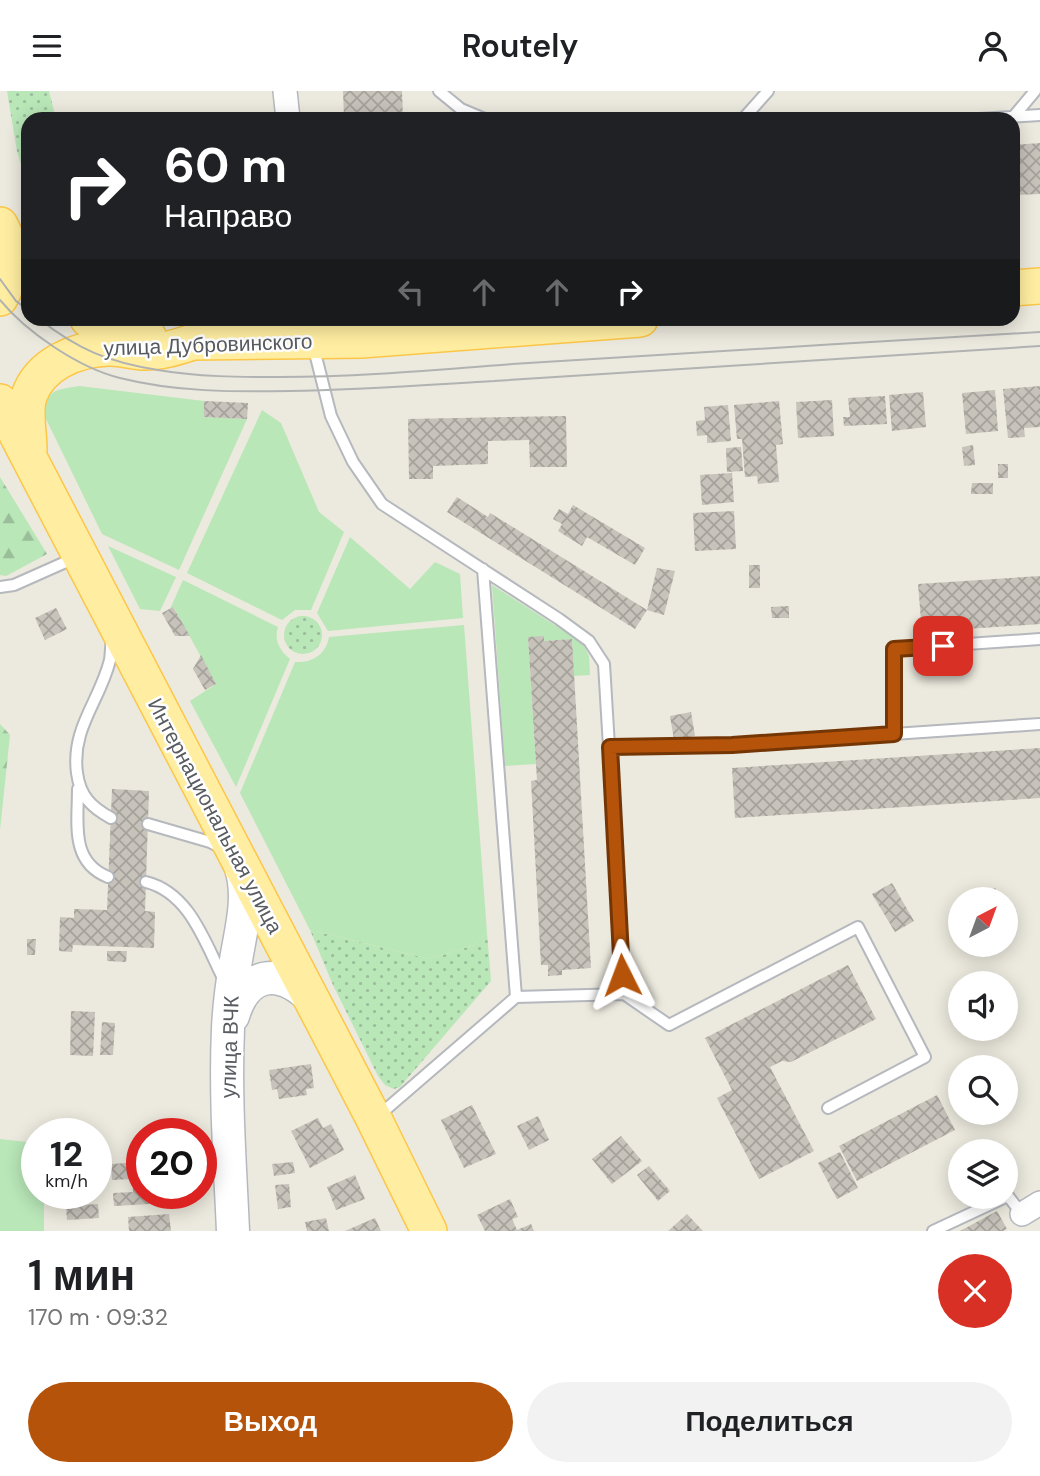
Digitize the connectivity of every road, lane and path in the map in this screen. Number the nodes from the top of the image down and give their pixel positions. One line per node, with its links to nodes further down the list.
1 (285, 91): 5 (street)
2 (439, 91): 6 (lane)
3 (768, 91): 7 (lane)
4 (1035, 91): 8 (lane)
5 (287, 112)
6 (468, 112)
7 (749, 112)
8 (1017, 112)
9 (1040, 114): 10 (lane)
10 (1020, 116)
11 (0, 225): 13 (main road)
12 (0, 255): 16 (main road)
13 (21, 261)
14 (1040, 286): 15 (main road)
15 (1020, 287)
16 (0, 298)
17 (108, 326): 20 (main road)
18 (428, 326): 19 (main road, улица Дубровинского)
19 (311, 330): 20 (main road, улица Дубровинского); 24 (lane)
20 (193, 342): 22 (main road, улица Дубровинского)
21 (0, 402): 22 (main road, Интернациональная улица)
22 (30, 460): 23 (main road, Интернациональная улица)
23 (80, 556): 25 (lane); 26 (main road, Интернациональная улица)
24 (483, 569): 30 (lane); 40 (lane)
25 (0, 587)
26 (108, 611): 31 (lane); 34 (main road, Интернациональная улица)
27 (1040, 639): 29 (lane)
28 (1040, 724): 29 (lane)
29 (894, 734): 30 (lane)
30 (610, 747): 38 (lane)
31 (78, 786): 32 (lane); 35 (lane)
32 (111, 818)
33 (148, 824): 34 (lane)
34 (239, 862): 37 (main road, улица ВЧК); 39 (main road, Интернациональная улица)
35 (108, 877)
36 (146, 882): 37 (lane)
37 (231, 993): 41 (main road, улица ВЧК)
38 (624, 994): 40 (lane); 42 (lane)
39 (310, 997): 41 (main road); 43 (main road, Интернациональная улица)
40 (516, 997): 43 (lane)
41 (228, 1031): 45 (main road, улица ВЧК)
42 (828, 1108)
43 (374, 1119): 46 (main road, Интернациональная улица)
44 (1031, 1209): 47 (lane)
45 (233, 1231)
46 (429, 1231)
47 (933, 1231)

